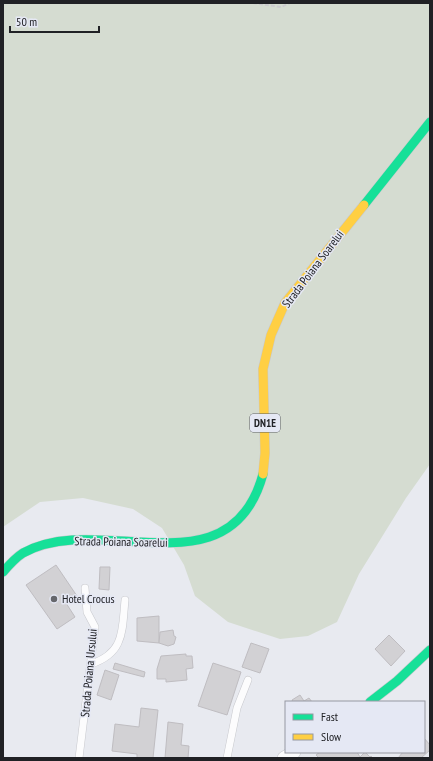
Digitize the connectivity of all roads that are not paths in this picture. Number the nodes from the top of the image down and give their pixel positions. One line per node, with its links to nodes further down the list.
1 (430, 122): 2 (main road, Strada Poiana Soarelui / DN1E)
2 (3, 572)
3 (85, 588): 6 (lane, Strada Poiana Ursului)
4 (124, 600): 6 (lane)
5 (430, 650): 8 (main road)
6 (91, 664): 9 (lane, Strada Poiana Ursului)
7 (248, 680): 10 (lane)
8 (371, 701)
9 (80, 758)
10 (227, 758)

